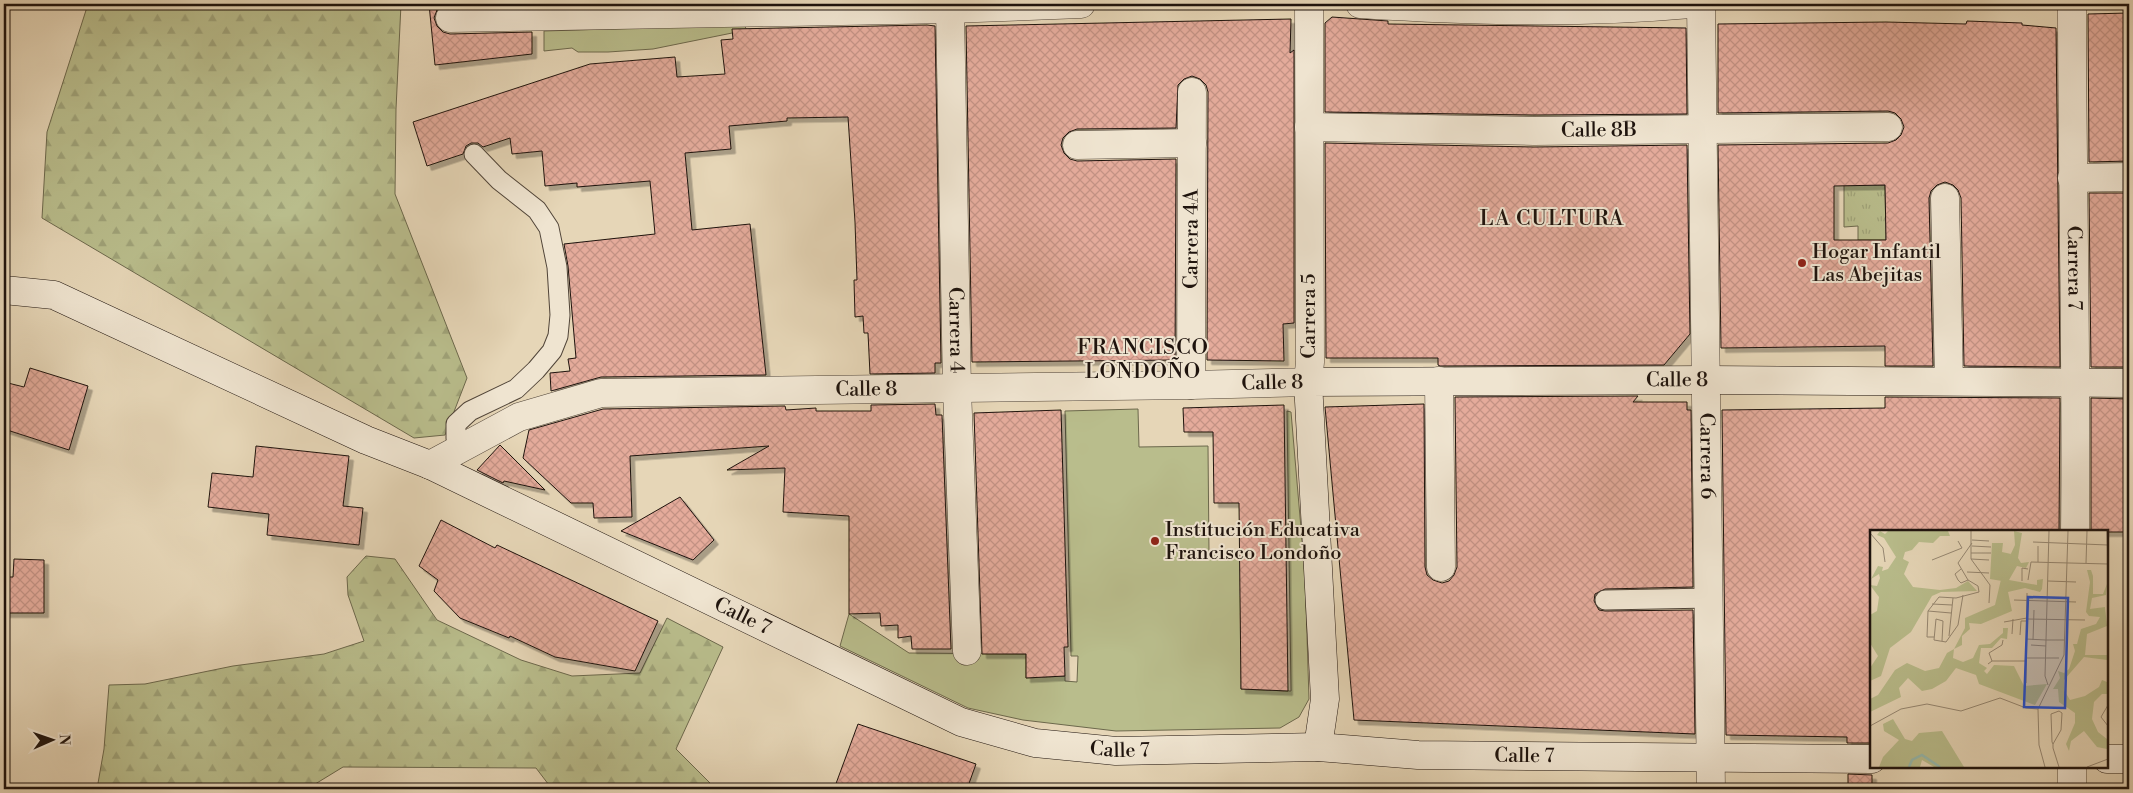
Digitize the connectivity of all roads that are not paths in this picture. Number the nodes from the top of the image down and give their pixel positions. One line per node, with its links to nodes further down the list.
1 (1035, 4): 2 (street); 11 (street)
2 (1081, 4)
3 (1309, 4): 14 (street, Carrera 5)
4 (1360, 4): 8 (street)
5 (1690, 4): 8 (street)
6 (1700, 4): 16 (street, Carrera 6)
7 (2072, 4): 21 (street, Carrera 7)
8 (1657, 5)
9 (892, 7): 10 (street); 11 (street)
10 (792, 8): 12 (street)
11 (938, 8): 31 (street, Carrera 4)
12 (450, 18)
13 (1192, 92): 17 (street, Carrera 4A)
14 (1309, 127): 16 (street, Calle 8B); 27 (street, Carrera 5)
15 (1888, 127): 16 (street, Calle 8B)
16 (1703, 131): 24 (street, Carrera 6)
17 (1192, 144): 18 (street); 30 (street, Carrera 4A)
18 (1076, 145)
19 (474, 154): 32 (lane)
20 (2129, 177): 21 (street)
21 (2072, 178): 29 (street, Carrera 7)
22 (1945, 198): 26 (street)
23 (4, 290): 33 (street, Calle 7)
24 (1706, 380): 25 (street, Calle 8); 26 (street, Calle 8); 36 (street, Carrera 6)
25 (1438, 381): 27 (street, Calle 8); 35 (street)
26 (1948, 381): 29 (street, Calle 8)
27 (1308, 382): 30 (street, Calle 8); 39 (street, Carrera 5)
28 (2129, 383): 29 (street, Calle 8)
29 (2076, 384): 34 (street, Carrera 7)
30 (1191, 385): 31 (street, Calle 8)
31 (957, 389): 32 (street, Calle 8); 38 (street, Carrera 4)
32 (459, 450): 33 (street, Calle 8)
33 (424, 463): 39 (street, Calle 7)
34 (2075, 530)
35 (1441, 567)
36 (1710, 598): 37 (lane); 43 (street, Carrera 6)
37 (1605, 600)
38 (967, 651)
39 (1318, 747): 43 (street, Calle 7)
40 (1870, 759): 43 (street, Calle 7)
41 (2108, 759): 42 (street)
42 (2129, 759)
43 (1710, 760): 45 (street, Carrera 6)
44 (2072, 768): 46 (street)
45 (1711, 789)
46 (2072, 789)

